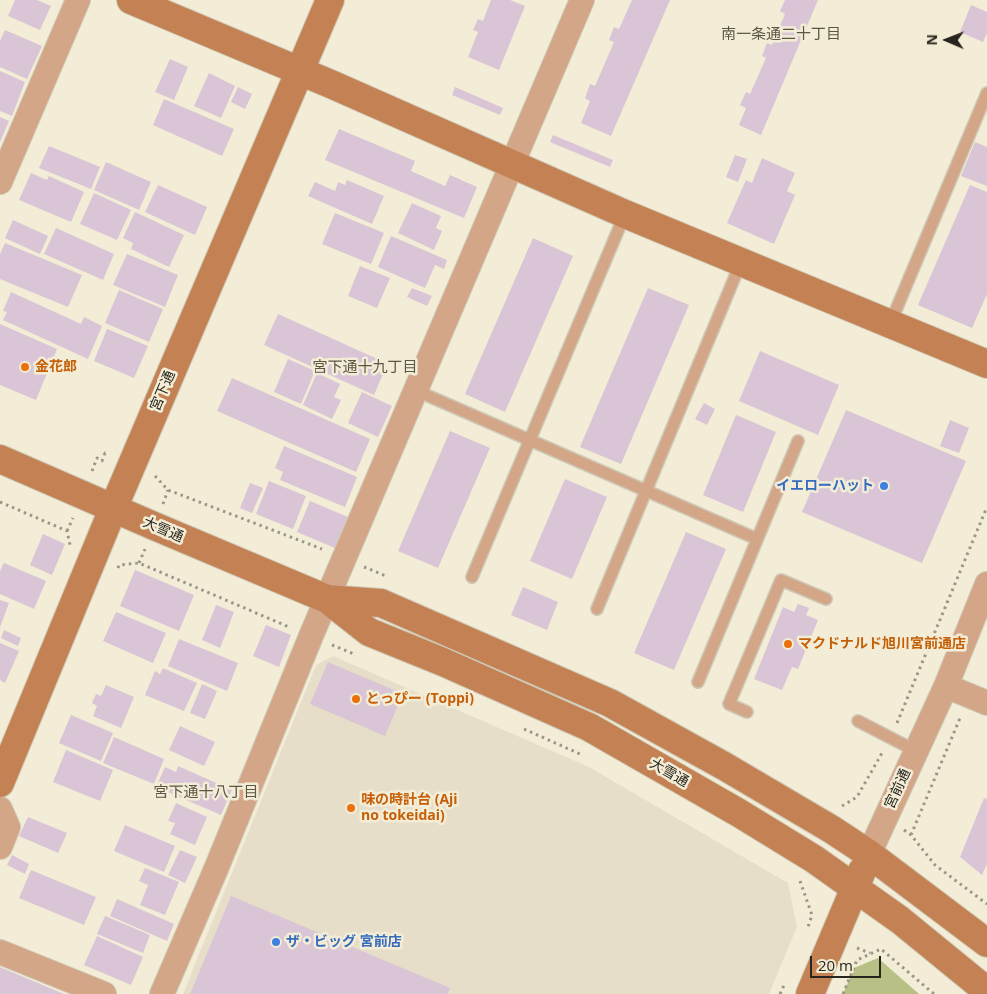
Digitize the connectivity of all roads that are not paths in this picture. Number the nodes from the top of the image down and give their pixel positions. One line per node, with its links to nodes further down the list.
1 (78, 0): 8 (street)
2 (131, 0): 5 (street)
3 (330, 0): 5 (street, 宮下通)
4 (582, 0): 7 (street)
5 (300, 71): 7 (street); 18 (street, 宮下通)
6 (987, 93): 11 (lane)
7 (512, 164): 9 (street); 13 (street)
8 (0, 182)
9 (625, 214): 10 (street); 14 (lane)
10 (741, 262): 11 (street); 17 (lane)
11 (890, 324): 12 (street)
12 (987, 364)
13 (417, 391): 14 (lane); 22 (street)
14 (529, 441): 17 (lane); 20 (lane)
15 (798, 441): 19 (lane)
16 (0, 458): 18 (street, 大雪通)
17 (648, 490): 19 (lane); 24 (lane)
18 (113, 509): 22 (street, 大雪通); 31 (street, 宮下通)
19 (757, 539): 25 (lane)
20 (472, 577)
21 (987, 584): 26 (street, 宮前通)
22 (327, 599): 34 (street, 大雪通); 35 (street, 大雪通); 40 (street)
23 (826, 599): 28 (lane)
24 (597, 609)
25 (698, 682)
26 (946, 686): 27 (street); 30 (street, 宮前通)
27 (978, 699)
28 (748, 712)
29 (858, 721): 30 (lane)
30 (916, 751): 34 (street, 宮前通)
31 (0, 783)
32 (0, 809): 33 (street)
33 (0, 848)
34 (870, 854): 35 (street, 宮前通); 36 (street, 大雪通)
35 (855, 888): 38 (street, 大雪通); 41 (street, 宮前通)
36 (987, 943)
37 (0, 952): 39 (street)
38 (987, 991)
39 (104, 994)
40 (162, 994)
41 (810, 994)

